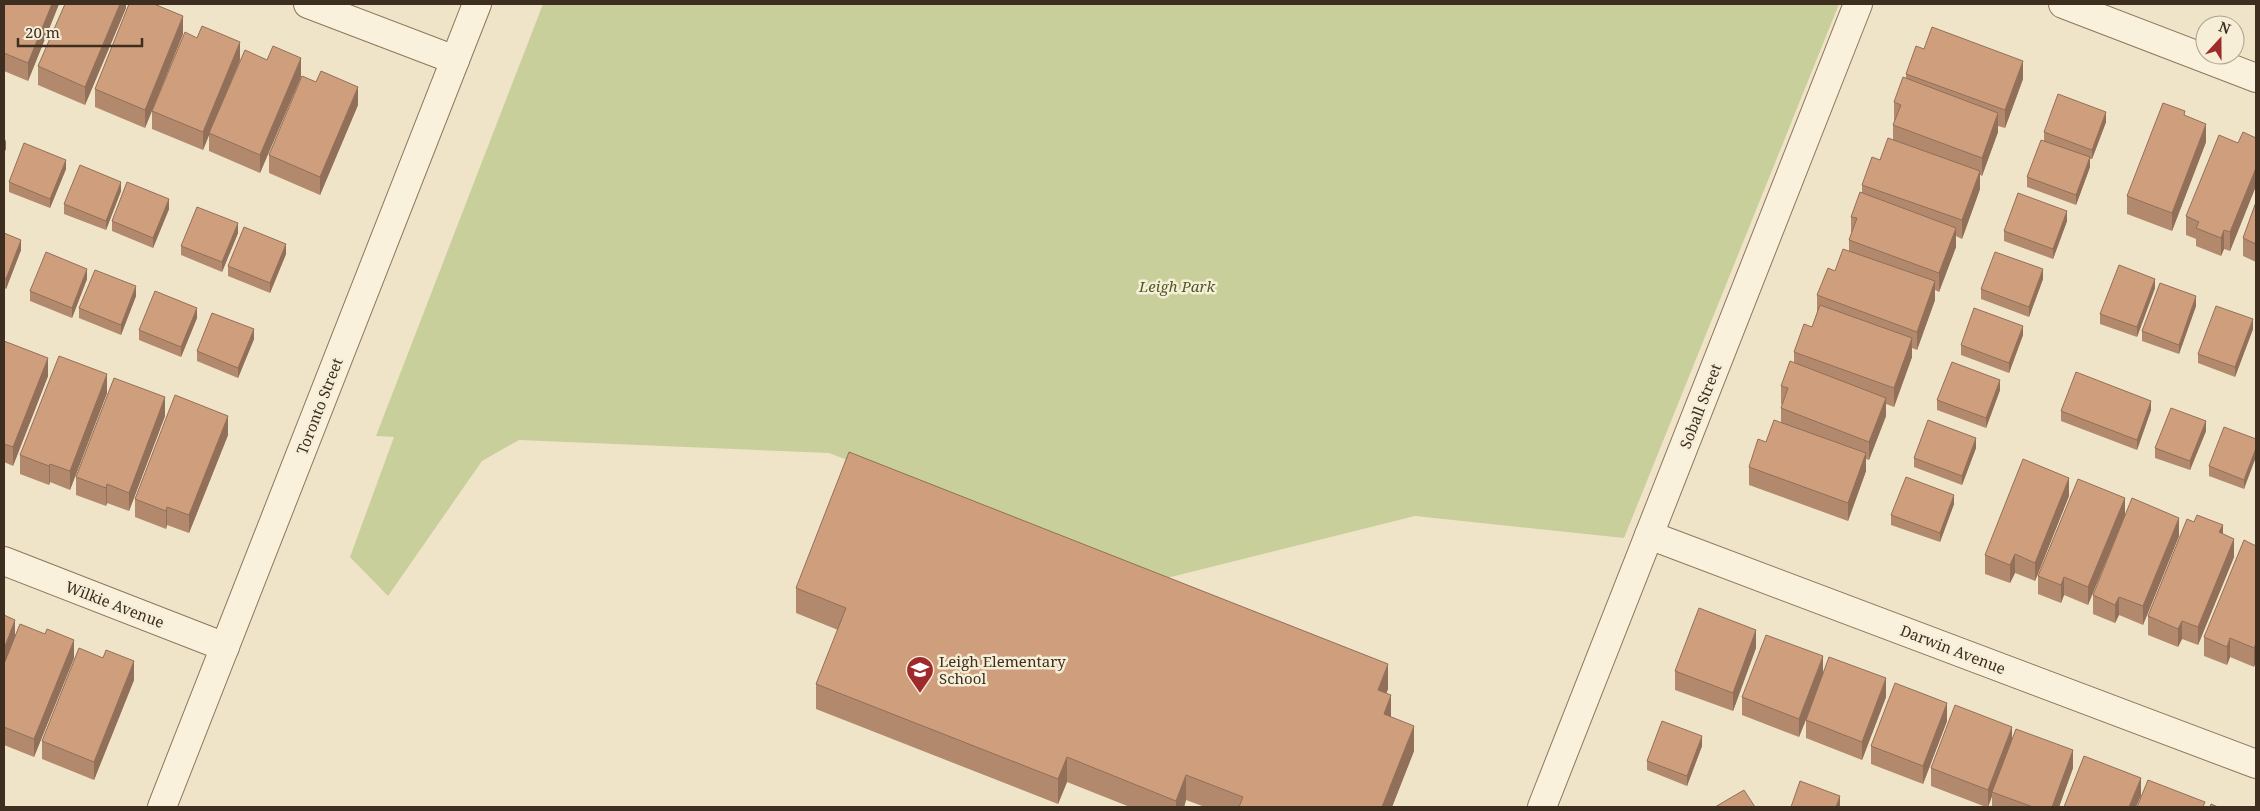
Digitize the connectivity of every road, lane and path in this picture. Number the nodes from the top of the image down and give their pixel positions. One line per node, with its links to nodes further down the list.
1 (308, 4): 5 (street)
2 (477, 4): 5 (street, Toronto Street)
3 (1858, 4): 7 (street, Soball Street)
4 (2063, 4): 6 (street)
5 (455, 60): 9 (street, Toronto Street)
6 (2256, 78)
7 (1649, 535): 10 (street, Darwin Avenue); 12 (street, Soball Street)
8 (4, 561): 9 (street, Wilkie Avenue)
9 (225, 647): 11 (street, Toronto Street)
10 (2256, 764)
11 (162, 807)
12 (1542, 807)

